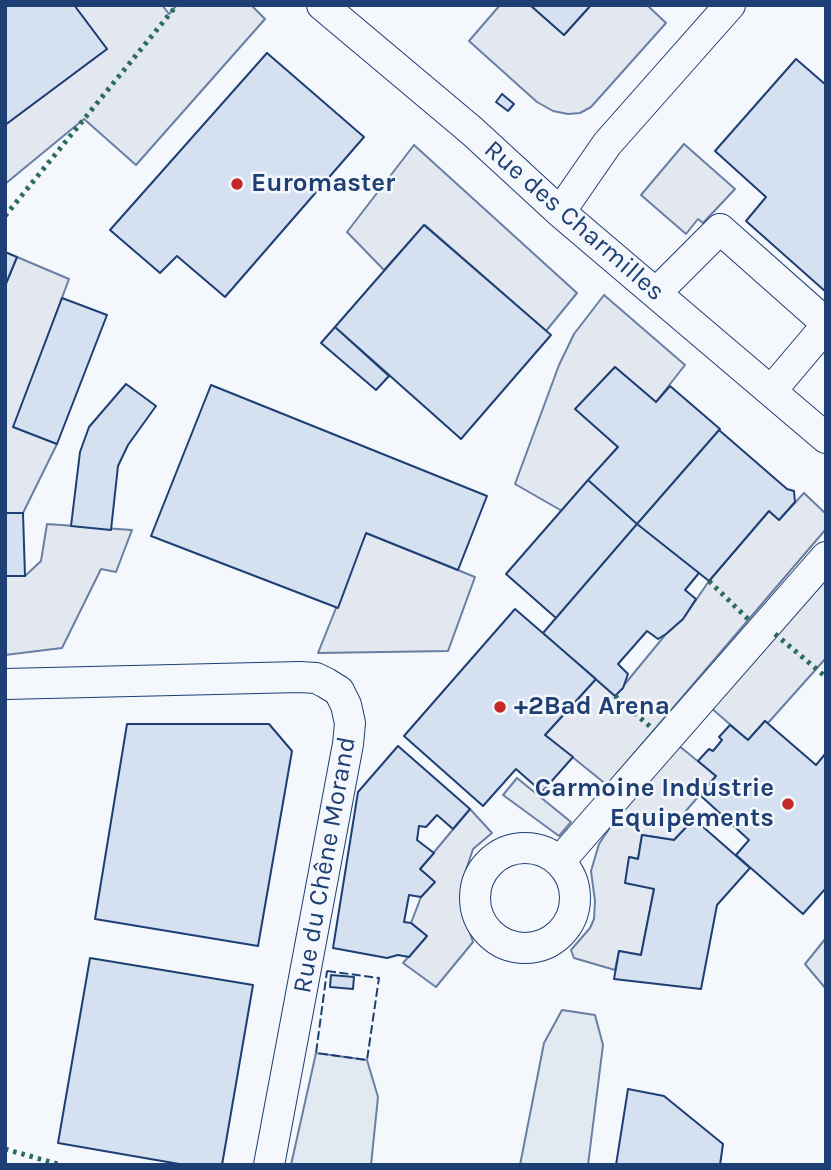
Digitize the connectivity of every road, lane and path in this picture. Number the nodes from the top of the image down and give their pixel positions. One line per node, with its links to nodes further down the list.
1 (322, 5): 3 (street, Rue des Charmilles)
2 (730, 5): 3 (street)
3 (560, 212): 4 (street, Rue des Charmilles)
4 (656, 293): 5 (street); 6 (street, Rue des Charmilles)
5 (826, 324): 6 (street)
6 (771, 391): 7 (street, Rue des Charmilles)
7 (826, 438)
8 (826, 557): 10 (street)
9 (5, 684): 11 (street, Rue du Chêne Morand)
10 (560, 861)
11 (269, 1165)

